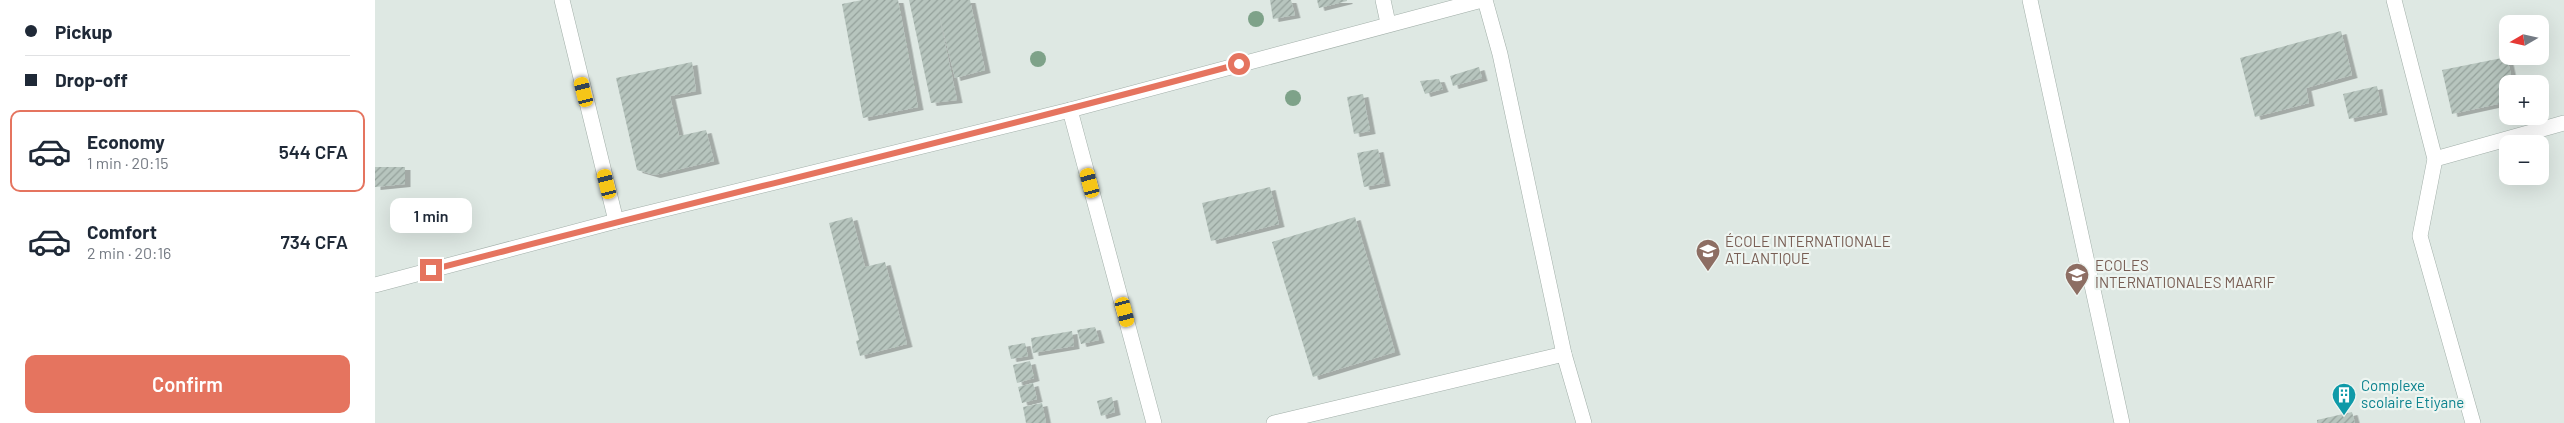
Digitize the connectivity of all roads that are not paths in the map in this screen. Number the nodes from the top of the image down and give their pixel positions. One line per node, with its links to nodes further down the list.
1 (562, 0): 10 (street)
2 (1383, 0): 6 (street)
3 (1483, 0): 6 (street); 12 (street)
4 (2030, 0): 16 (street)
5 (2393, 0): 9 (street)
6 (1388, 23): 7 (street)
7 (1070, 110): 10 (street); 13 (street)
8 (2564, 123): 9 (street)
9 (2435, 159): 17 (street)
10 (616, 221): 11 (street)
11 (375, 285)
12 (1564, 354): 14 (street); 15 (street)
13 (1154, 423)
14 (1274, 423)
15 (1584, 423)
16 (2122, 423)
17 (2473, 423)

